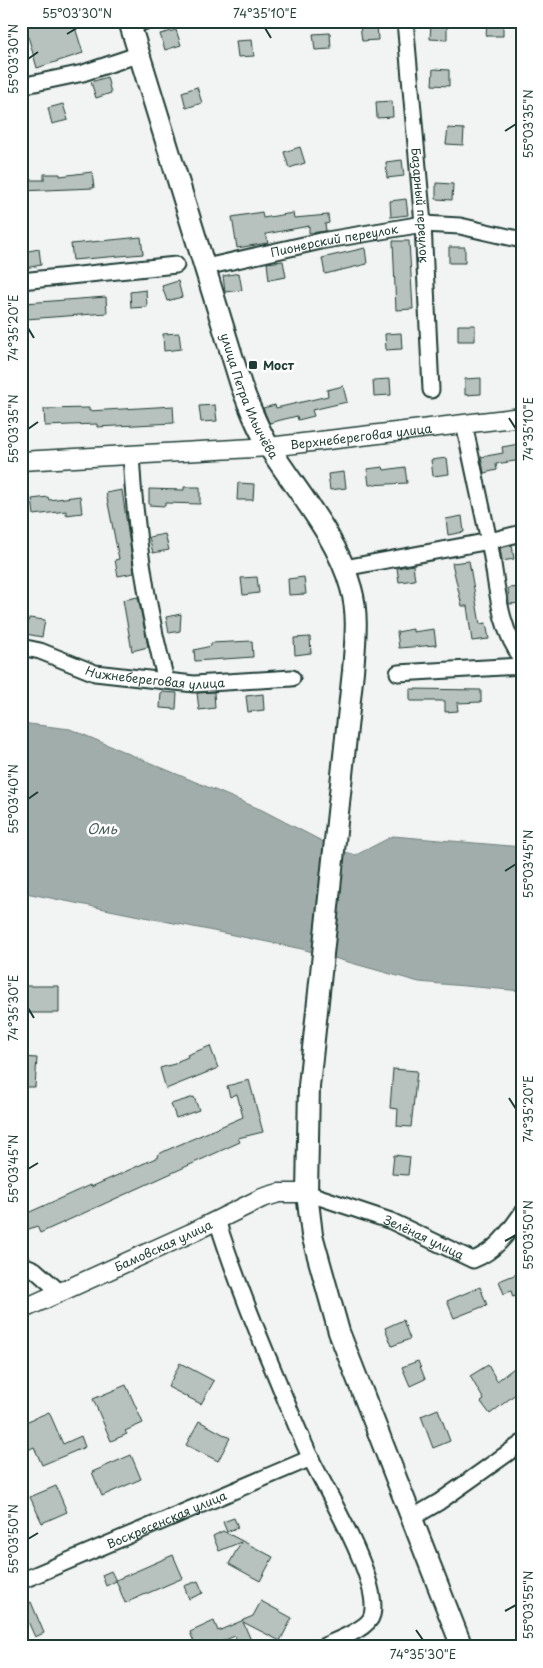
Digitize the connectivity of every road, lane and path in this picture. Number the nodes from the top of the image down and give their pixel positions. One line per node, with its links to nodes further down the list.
1 (405, 21): 5 (street, Базарный переулок)
2 (135, 23): 3 (main road, улица Петра Ильичёва)
3 (140, 54): 4 (street); 8 (main road, улица Петра Ильичёва)
4 (21, 86)
5 (422, 224): 6 (street, Пионерский переулок); 8 (street, Пионерский переулок); 10 (street, Базарный переулок)
6 (522, 240)
7 (176, 265): 9 (street)
8 (206, 267): 13 (main road, улица Петра Ильичёва)
9 (21, 281)
10 (431, 390)
11 (522, 417): 12 (street, Верхнебереговая улица)
12 (464, 424): 13 (street, Верхнебереговая улица); 17 (street)
13 (269, 447): 14 (street, Верхнебереговая улица); 18 (main road, улица Петра Ильичёва)
14 (131, 455): 15 (street, Верхнебереговая улица); 24 (street)
15 (21, 461)
16 (522, 533): 17 (street)
17 (490, 541): 18 (street); 20 (street)
18 (344, 568): 25 (main road, улица Петра Ильичёва)
19 (21, 647): 24 (street, Нижнебереговая улица)
20 (522, 658)
21 (522, 666): 22 (street)
22 (398, 674)
23 (292, 678): 24 (street, Нижнебереговая улица)
24 (166, 681)
25 (306, 1193): 26 (street, Зелёная улица); 27 (street, Бамовская улица); 33 (main road, улица Петра Ильичёва)
26 (522, 1212)
27 (217, 1220): 29 (street, Бамовская улица); 32 (street)
28 (21, 1264): 29 (street)
29 (61, 1293): 30 (street, Бамовская улица)
30 (21, 1310)
31 (522, 1443): 33 (street)
32 (311, 1458): 34 (street, Воскресенская улица); 35 (street)
33 (410, 1518): 36 (main road, улица Петра Ильичёва)
34 (21, 1581)
35 (322, 1647)
36 (462, 1647)

